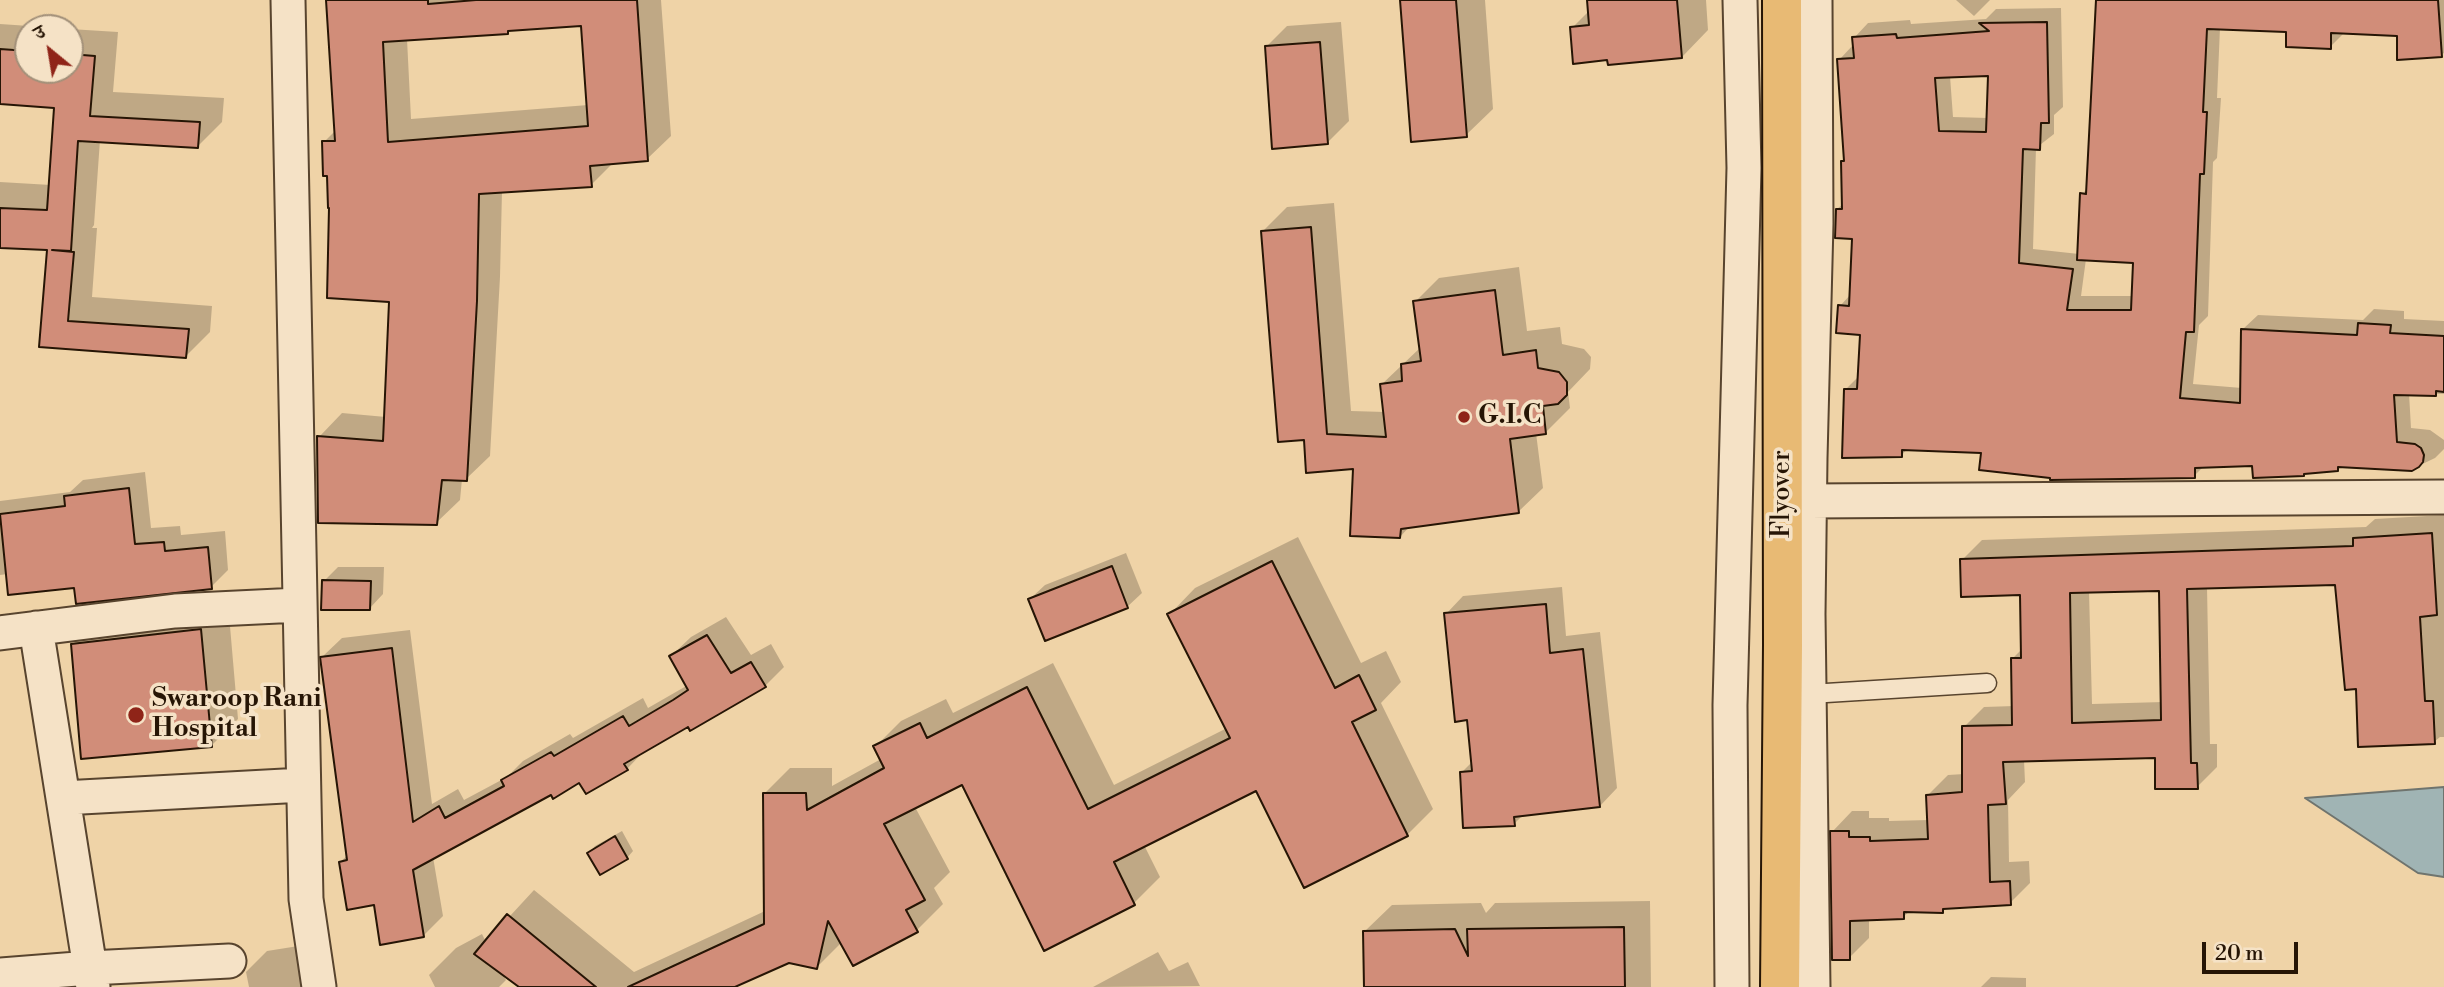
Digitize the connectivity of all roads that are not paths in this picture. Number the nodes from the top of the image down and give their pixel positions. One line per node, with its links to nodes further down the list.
1 (288, 0): 7 (street)
2 (1740, 0): 18 (street)
3 (1782, 0): 19 (main road, Flyover)
4 (1815, 0): 6 (street)
5 (2444, 496): 6 (street)
6 (1810, 501): 11 (street)
7 (299, 605): 8 (street); 12 (street)
8 (36, 628): 9 (street); 13 (street)
9 (0, 632)
10 (1987, 683): 11 (lane)
11 (1810, 694): 20 (street)
12 (303, 785): 13 (street); 17 (street)
13 (64, 798): 16 (street)
14 (229, 961): 16 (street)
15 (0, 975): 16 (street)
16 (92, 977)
17 (319, 987)
18 (1732, 987)
19 (1780, 987)
20 (1813, 987)

